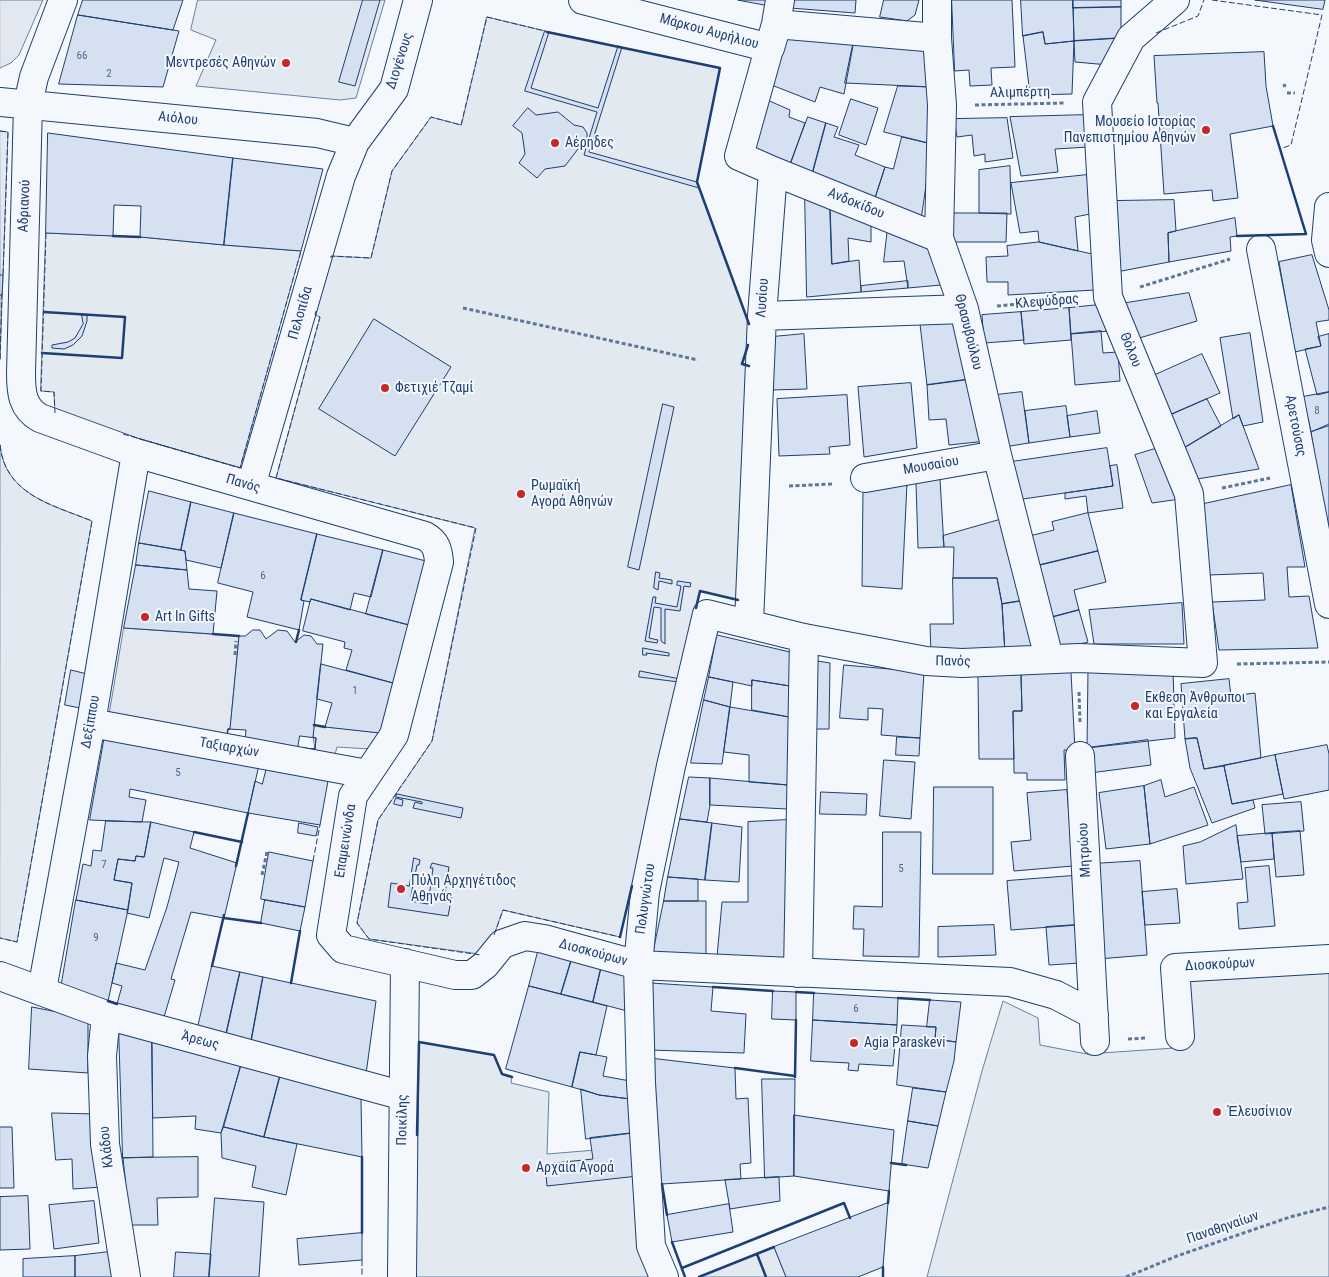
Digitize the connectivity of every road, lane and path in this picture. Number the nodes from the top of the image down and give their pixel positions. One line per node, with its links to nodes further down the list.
1 (63, 0): 12 (street, Αδριανού)
2 (418, 0): 14 (street, Διογένους)
3 (937, 0): 7 (street, Θρασυβούλου)
4 (1175, 0): 11 (street)
5 (589, 1): 6 (street, Μάρκου Αυρήλιου)
6 (775, 24): 7 (street, Μάρκου Αυρήλιου); 15 (street)
7 (937, 38): 13 (street, Θρασυβούλου)
8 (1287, 93): 9 (path)
9 (1295, 93)
10 (0, 102): 12 (street, Αιόλου)
11 (1097, 102): 13 (path, Αλιμπέρτη); 20 (street, Θόλου)
12 (28, 104): 14 (street, Αιόλου); 25 (street, Αδριανού)
13 (942, 105): 17 (street, Θρασυβούλου)
14 (355, 142): 30 (street, Πελοπίδα)
15 (773, 170): 17 (street, Ανδοκίδου); 23 (street, Λυσίου)
16 (1329, 207): 19 (street)
17 (939, 238): 22 (street, Θρασυβούλου)
18 (1261, 249): 20 (path, Κλεψύδρας); 28 (street, Αρετούσας)
19 (1329, 254)
20 (1108, 296): 22 (path, Κλεψύδρας); 32 (street, Θόλου)
21 (463, 308): 24 (path)
22 (964, 309): 23 (street); 27 (street, Θρασυβούλου)
23 (762, 316): 31 (street, Λυσίου)
24 (698, 360)
25 (33, 414): 26 (street, Πανός)
26 (136, 452): 30 (street, Πανός); 45 (street, Δεξίππου)
27 (997, 455): 29 (street, Μουσαίου); 40 (street, Θρασυβούλου)
28 (1304, 471): 32 (path); 34 (street, Αρετούσας)
29 (852, 480): 31 (path)
30 (251, 486): 33 (street, Πανός)
31 (754, 488): 36 (street, Λυσίου)
32 (1189, 494): 42 (street, Θόλου)
33 (439, 562): 47 (street, Επαμεινώνδα)
34 (1329, 604)
35 (707, 614): 36 (street, Πανός); 52 (street, Πολυγνώτου)
36 (749, 623): 37 (street, Πανός)
37 (804, 638): 40 (street, Πανός); 53 (street)
38 (236, 641): 39 (path)
39 (235, 655)
40 (1049, 658): 41 (street, Πανός)
41 (1079, 658): 42 (street, Πανός); 46 (path)
42 (1203, 662)
43 (1329, 662): 44 (path)
44 (1244, 664)
45 (91, 723): 47 (street, Ταξιαρχών); 55 (street, Δεξίππου)
46 (1080, 756): 57 (street, Μητρώου)
47 (367, 774): 51 (street, Επαμεινώνδα)
48 (267, 852): 49 (path)
49 (262, 875)
50 (1329, 959): 58 (street, Διοσκούρων)
51 (405, 964): 52 (street, Διοσκούρων); 60 (street, Ποικίλης)
52 (638, 965): 53 (street, Διοσκούρων); 64 (street, Πολυγνώτου)
53 (798, 973): 57 (street, Διοσκούρων)
54 (0, 976): 55 (street, Άρεως)
55 (42, 990): 56 (street, Άρεως)
56 (106, 1015): 60 (street, Άρεως); 62 (street, Κλάδου)
57 (1094, 1015): 59 (street, Μητρώου)
58 (1180, 1036): 59 (path)
59 (1095, 1042)
60 (404, 1096): 63 (street, Ποικίλης)
61 (1329, 1207): 65 (path, Παναθηναίων)
62 (126, 1277)
63 (402, 1277)
64 (664, 1277)
65 (1126, 1277)

